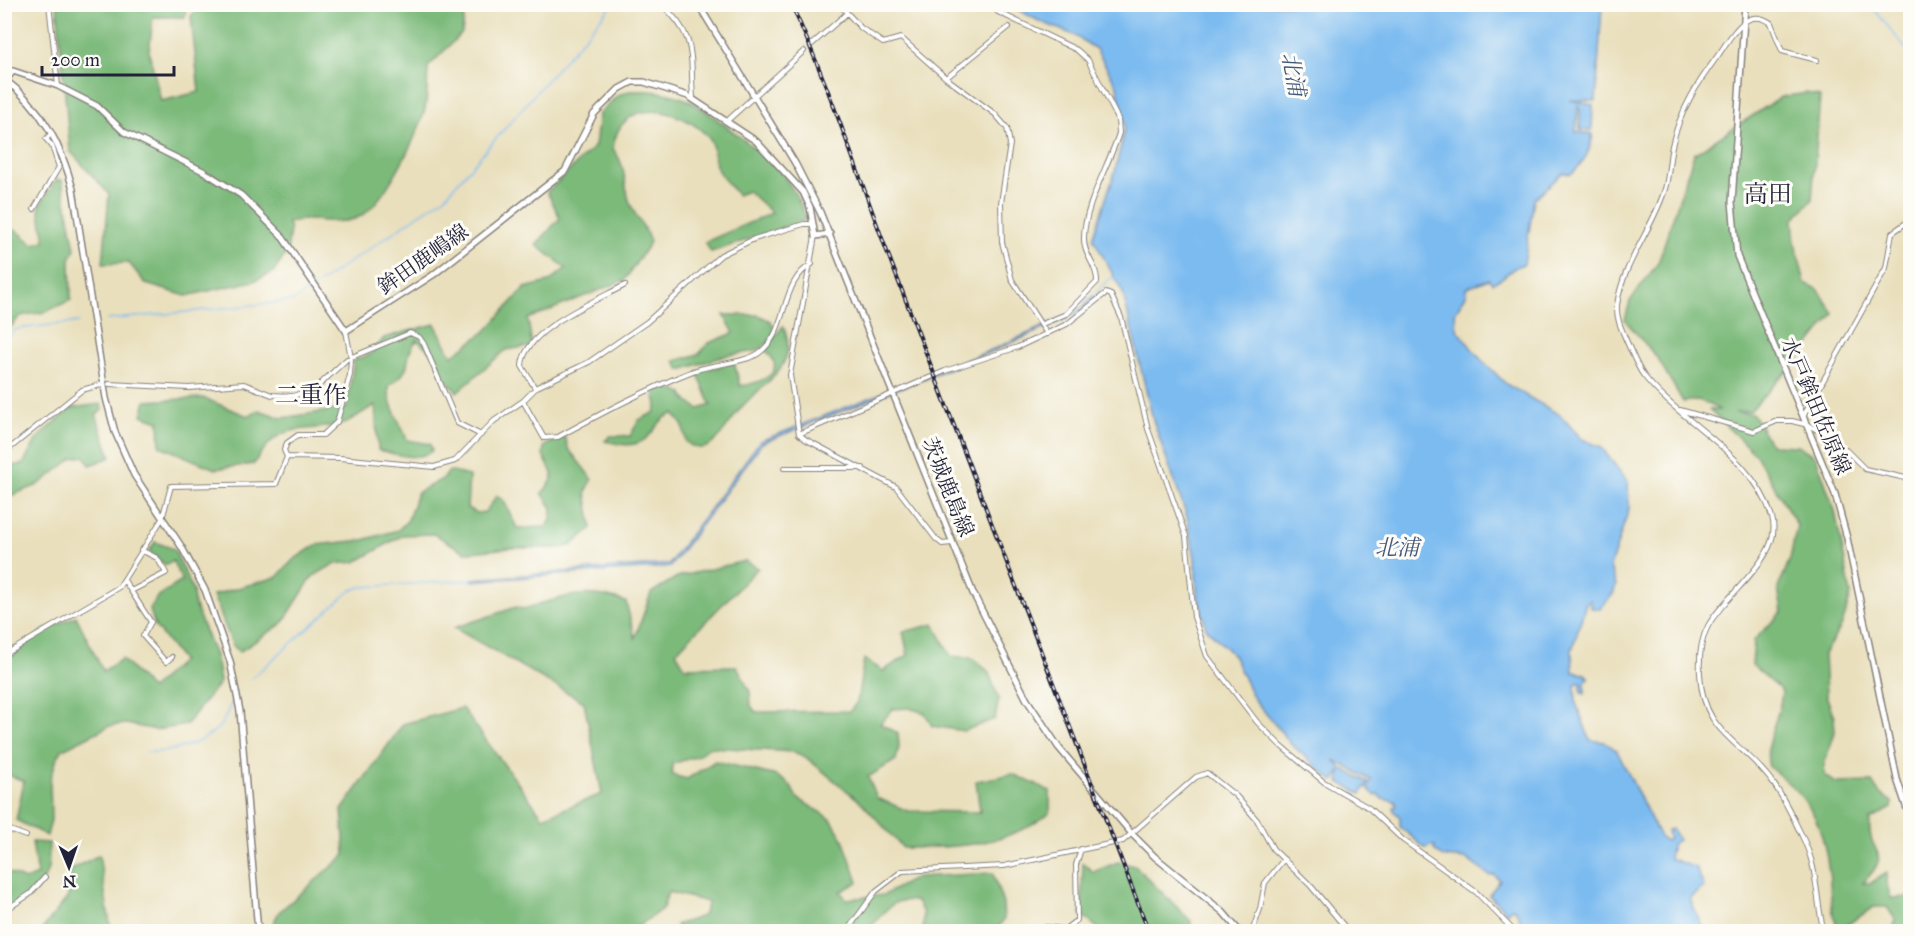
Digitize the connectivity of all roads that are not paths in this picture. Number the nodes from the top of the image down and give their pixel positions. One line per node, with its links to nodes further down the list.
1 (49, 4): 18 (street)
2 (661, 4): 21 (street)
3 (698, 4): 20 (main road, 茨城鹿島線)
4 (839, 4): 7 (street)
5 (989, 4): 33 (street)
6 (1745, 4): 8 (main road, 水戸鉾田佐原線)
7 (846, 14): 10 (street); 15 (street)
8 (1744, 20): 12 (street); 42 (street); 43 (main road, 水戸鉾田佐原線)
9 (1009, 27): 15 (street)
10 (811, 45)
11 (804, 51): 20 (street)
12 (1817, 60)
13 (4, 67): 14 (street)
14 (13, 71): 16 (main road); 18 (main road)
15 (946, 78): 33 (street)
16 (5, 80): 17 (main road)
17 (12, 85): 19 (street); 23 (main road)
18 (58, 86): 34 (main road)
19 (4, 96)
20 (754, 96): 22 (street); 24 (main road, 茨城鹿島線)
21 (693, 98): 22 (main road, 鉾田鹿嶋線); 34 (main road, 鉾田鹿嶋線)
22 (727, 121): 25 (main road, 鉾田鹿嶋線)
23 (52, 133): 26 (street); 52 (main road)
24 (795, 163): 25 (main road); 29 (main road, 茨城鹿島線)
25 (786, 171): 28 (main road, 鉾田鹿嶋線)
26 (34, 209)
27 (1911, 220): 43 (street)
28 (813, 224): 30 (main road, 鉾田鹿嶋線); 39 (street)
29 (830, 234): 30 (main road); 40 (main road, 茨城鹿島線)
30 (814, 236): 31 (street)
31 (812, 264): 41 (street); 45 (street)
32 (625, 285): 39 (street)
33 (1042, 324): 35 (street)
34 (346, 331): 36 (street)
35 (1047, 334): 40 (street); 73 (street)
36 (351, 358): 37 (street); 46 (street); 48 (street)
37 (109, 384)
38 (100, 385): 47 (street)
39 (537, 387): 41 (street)
40 (893, 392): 45 (street); 53 (main road, 茨城鹿島線)
41 (523, 401): 46 (street)
42 (1680, 410): 44 (street); 74 (street)
43 (1804, 415): 44 (main road, 水戸鉾田佐原線)
44 (1808, 425): 51 (street); 59 (main road, 水戸鉾田佐原線)
45 (799, 432): 50 (street)
46 (481, 435): 48 (street)
47 (4, 453)
48 (287, 458): 52 (street)
49 (784, 468): 50 (street)
50 (863, 468): 53 (street)
51 (1911, 479)
52 (162, 519): 54 (street); 67 (main road)
53 (952, 543): 61 (main road, 茨城鹿島線)
54 (141, 550): 55 (street); 56 (street)
55 (124, 580): 56 (street); 57 (street)
56 (131, 591): 58 (street)
57 (4, 656)
58 (172, 657)
59 (1911, 818)
60 (4, 828): 62 (street)
61 (1132, 834): 63 (street); 64 (street); 70 (main road, 茨城鹿島線)
62 (26, 836)
63 (1081, 849): 68 (street); 69 (street)
64 (1284, 859): 71 (street); 72 (street)
65 (45, 877): 66 (street)
66 (4, 911)
67 (258, 932)
68 (846, 932)
69 (1035, 932)
70 (1240, 932)
71 (1252, 932)
72 (1349, 932)
73 (1515, 932)
74 (1824, 932)

